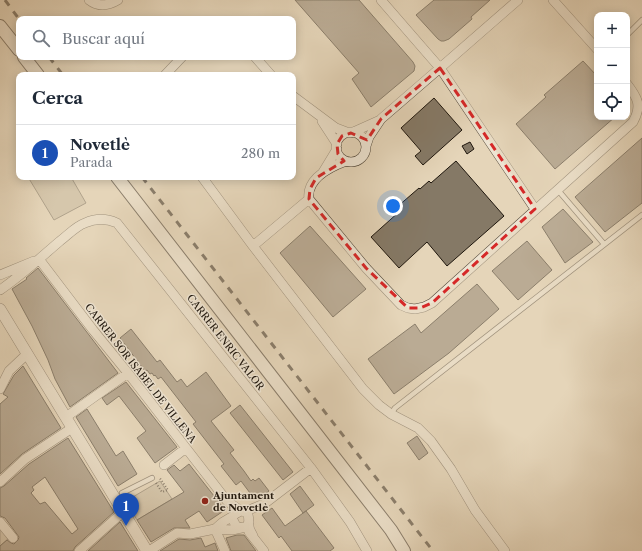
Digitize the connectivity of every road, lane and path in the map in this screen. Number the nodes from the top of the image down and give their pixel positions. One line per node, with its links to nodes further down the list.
1 (88, 0): 2 (street)
2 (118, 0)
3 (381, 0): 14 (street)
4 (518, 0): 14 (street)
5 (552, 0): 10 (street)
6 (642, 20): 8 (lane)
7 (0, 26): 9 (main road)
8 (630, 32)
9 (16, 46)
10 (596, 48)
11 (26, 60): 15 (main road)
12 (179, 60): 16 (street)
13 (258, 60): 17 (street)
14 (440, 68): 21 (street); 31 (street)
15 (36, 72)
16 (168, 72)
17 (268, 72)
18 (630, 87): 29 (street)
19 (296, 98): 20 (street)
20 (317, 115): 22 (street); 24 (street)
21 (381, 119): 22 (street); 23 (street)
22 (350, 133): 23 (street); 24 (street)
23 (366, 146): 25 (street)
24 (337, 147): 25 (street); 26 (street)
25 (346, 161): 26 (street)
26 (322, 173): 30 (street)
27 (119, 180): 64 (main road)
28 (204, 180): 34 (street)
29 (557, 189): 31 (street); 33 (lane)
30 (309, 199): 31 (street); 34 (street)
31 (535, 209)
32 (642, 215): 33 (lane)
33 (604, 244): 42 (lane)
34 (253, 246): 42 (street)
35 (39, 259): 36 (street, CARRER ENRIC VALOR); 37 (street, CARRER ENRIC VALOR); 40 (street, CARRER SOR ISABEL DE VILLENA); 47 (street, CARRER ENRIC VALOR)
36 (0, 275)
37 (0, 290)
38 (0, 309): 39 (street)
39 (27, 354): 41 (street); 43 (street)
40 (128, 373): 43 (street); 45 (street, CARRER SOR ISABEL DE VILLENA)
41 (0, 390)
42 (391, 414): 65 (street)
43 (66, 417): 44 (street)
44 (72, 428): 50 (street); 51 (street)
45 (186, 448): 46 (street); 54 (street, CARRER SOR ISABEL DE VILLENA)
46 (164, 465)
47 (311, 468): 52 (street); 63 (street, CARRER ENRIC VALOR)
48 (158, 475): 49 (path)
49 (152, 478): 51 (lane)
50 (0, 482)
51 (118, 495): 53 (street)
52 (264, 504): 54 (street); 56 (street)
53 (123, 512): 59 (street); 60 (street)
54 (238, 513): 56 (street); 56 (street); 57 (street)
55 (0, 522): 58 (street)
56 (246, 524): 57 (street); 62 (street)
57 (215, 529): 60 (street); 61 (street)
58 (13, 538)
59 (81, 550)
60 (148, 551)
61 (225, 551)
62 (264, 551)
63 (367, 551)
64 (404, 551)
65 (505, 551)

